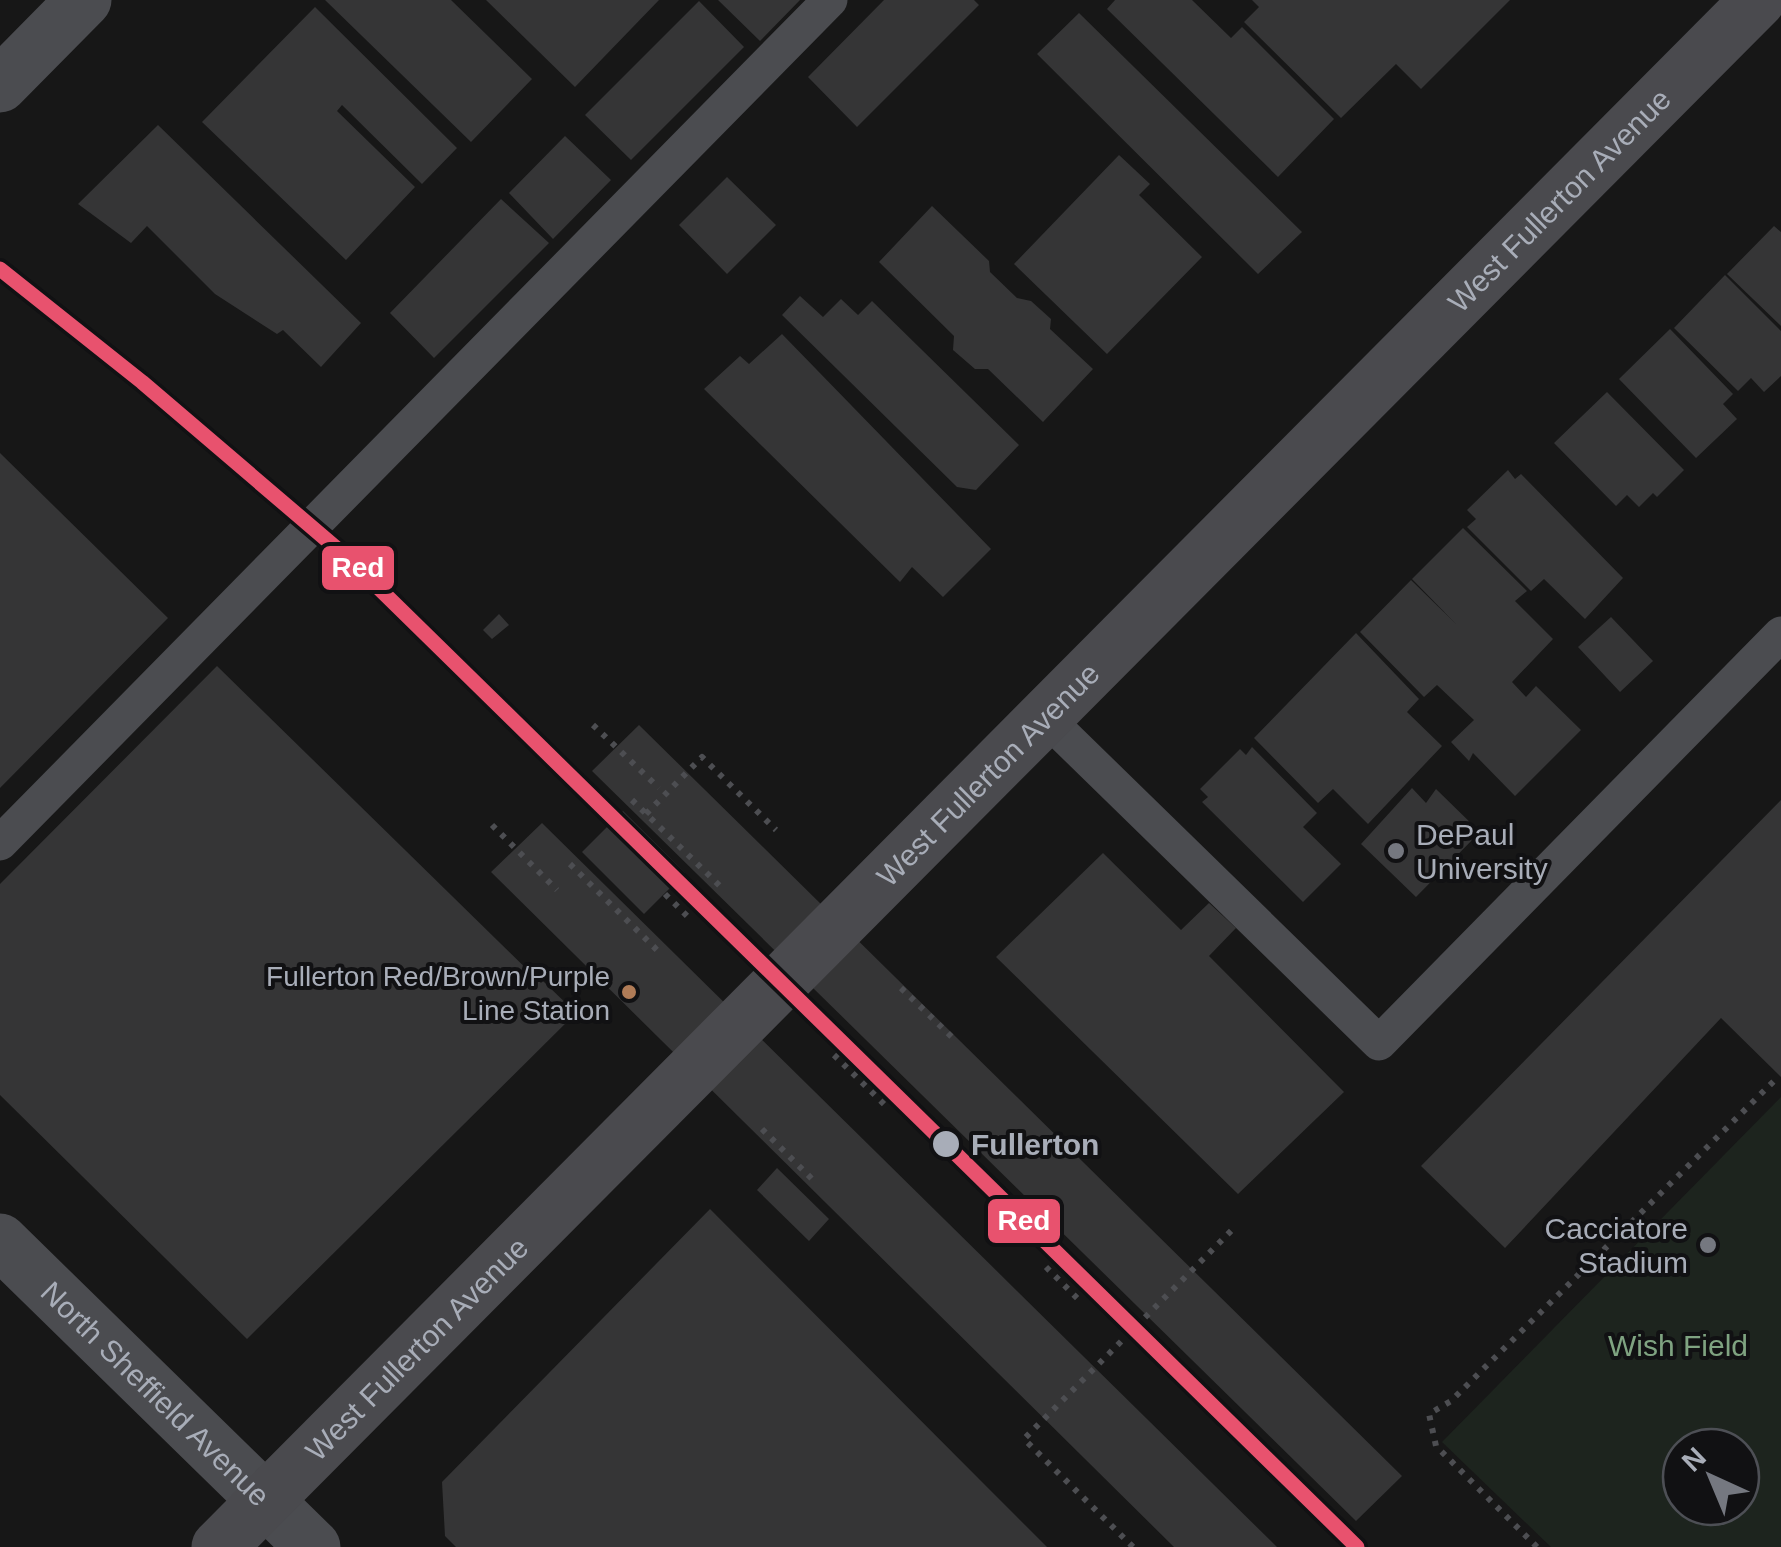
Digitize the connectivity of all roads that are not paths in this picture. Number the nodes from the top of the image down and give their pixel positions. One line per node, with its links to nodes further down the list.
1 (84, 0): 4 (street)
2 (830, 0): 7 (lane)
3 (1758, 0): 6 (main road, West Fullerton Avenue)
4 (0, 85)
5 (1781, 634): 6 (lane)
6 (1045, 717): 9 (main road, West Fullerton Avenue)
7 (0, 842)
8 (0, 1240): 9 (street, North Sheffield Avenue)
9 (265, 1500): 10 (main road, West Fullerton Avenue); 11 (street, North Sheffield Avenue)
10 (219, 1547)
11 (313, 1547)

